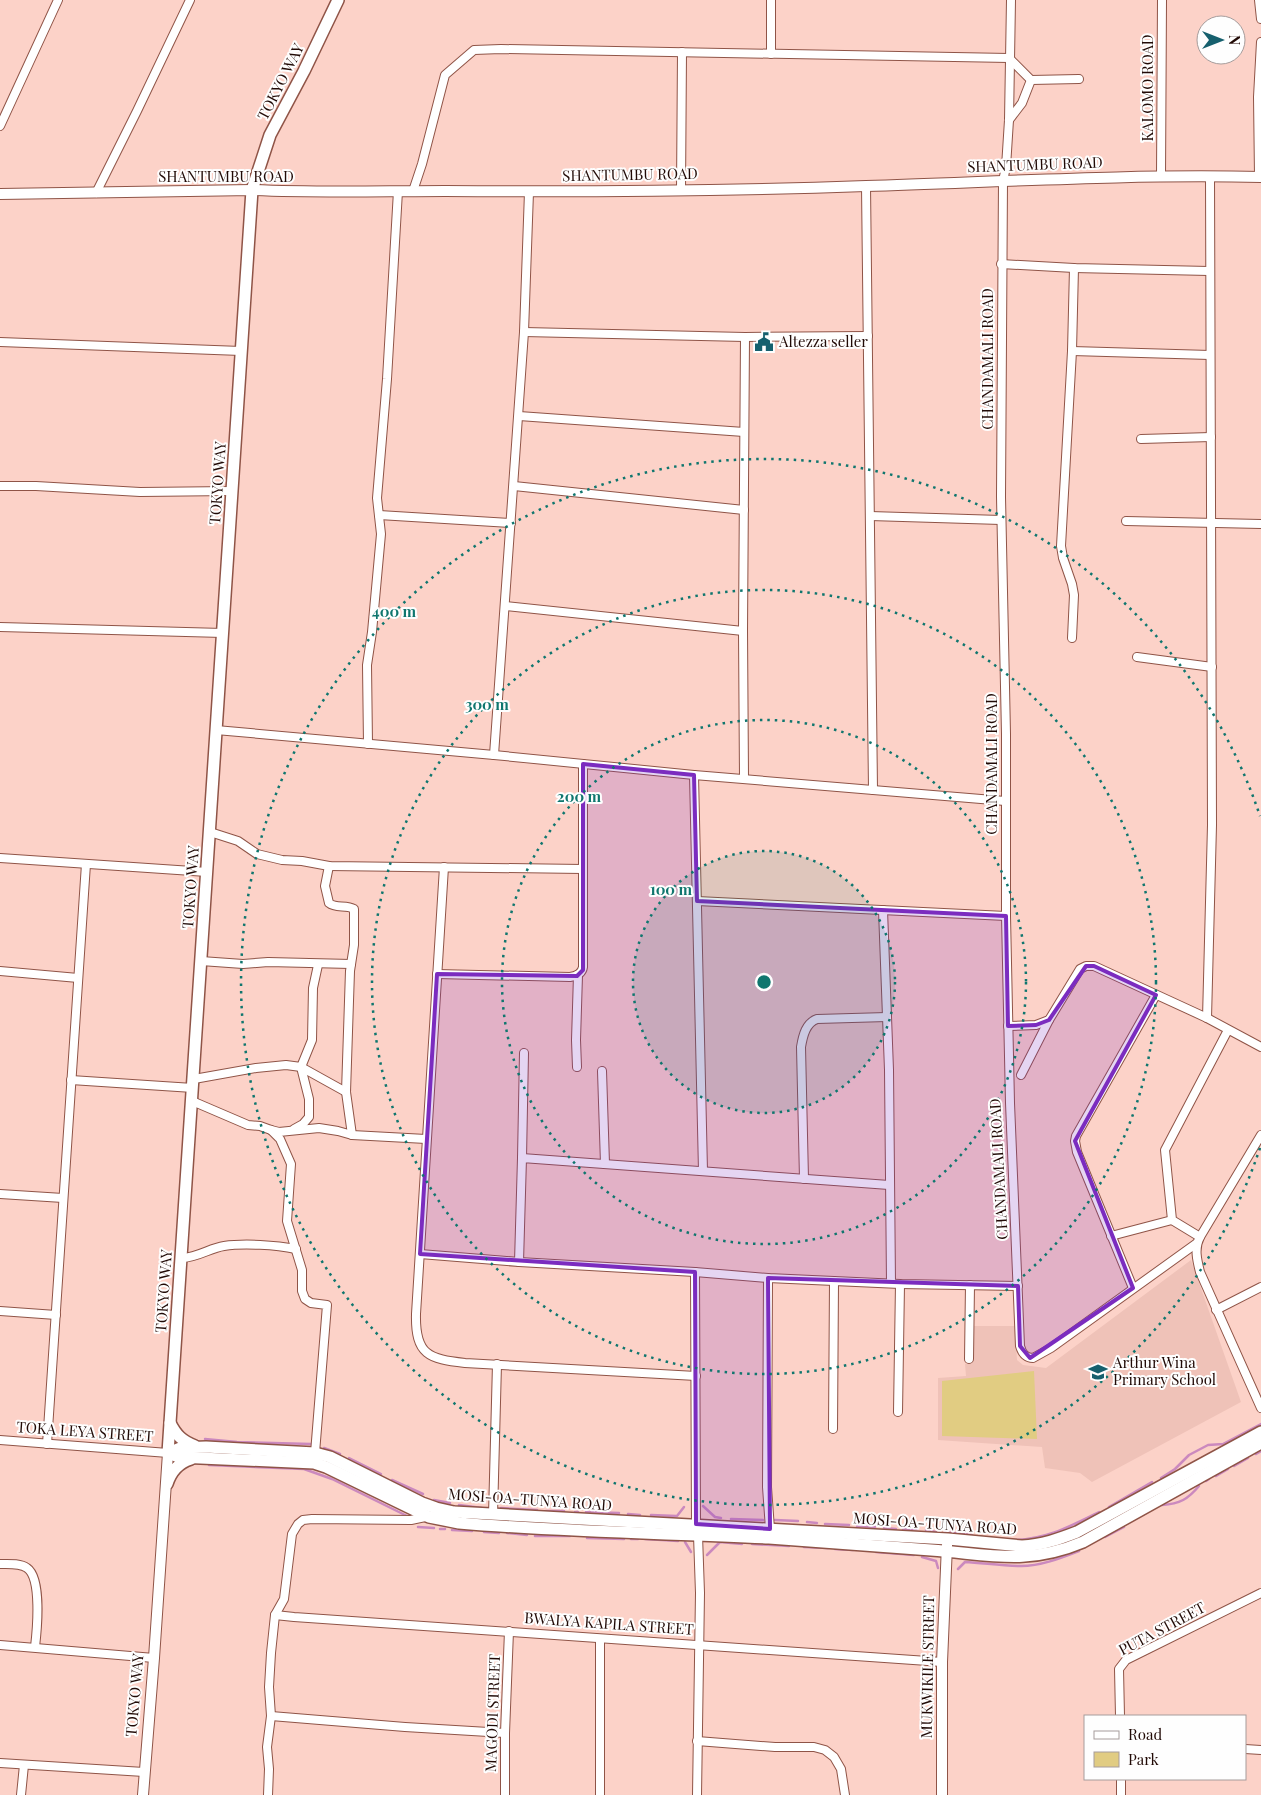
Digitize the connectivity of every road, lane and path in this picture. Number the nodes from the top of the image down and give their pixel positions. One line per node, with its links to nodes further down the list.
1 (58, 0): 17 (street)
2 (190, 0): 28 (street)
3 (338, 0): 23 (main road, TOKYO WAY)
4 (771, 0): 11 (street)
5 (1011, 0): 12 (street, CHANDAMALI ROAD)
6 (1162, 0): 18 (street, KALOMO ROAD)
7 (1259, 0): 8 (street)
8 (1261, 19)
9 (1261, 42): 15 (street)
10 (682, 52): 11 (street); 24 (street); 26 (street)
11 (771, 54): 12 (street)
12 (1009, 58): 14 (street); 16 (street, CHANDAMALI ROAD)
13 (1079, 79): 14 (street)
14 (1032, 80): 16 (street)
15 (1260, 97): 20 (street)
16 (1009, 120): 21 (street, CHANDAMALI ROAD)
17 (0, 126)
18 (1161, 176): 19 (street, SHANTUMBU ROAD); 21 (street, SHANTUMBU ROAD)
19 (1210, 176): 20 (street, SHANTUMBU ROAD); 32 (street)
20 (1260, 176)
21 (1003, 181): 22 (street, SHANTUMBU ROAD); 30 (street, CHANDAMALI ROAD)
22 (866, 186): 24 (street, SHANTUMBU ROAD); 34 (street)
23 (252, 190): 25 (street, SHANTUMBU ROAD); 28 (street, SHANTUMBU ROAD); 37 (main road, TOKYO WAY)
24 (681, 190): 27 (street, SHANTUMBU ROAD)
25 (398, 191): 26 (street, SHANTUMBU ROAD); 48 (street)
26 (412, 191): 27 (street, SHANTUMBU ROAD)
27 (529, 192): 33 (street)
28 (96, 193): 29 (street, SHANTUMBU ROAD)
29 (0, 194)
30 (1001, 264): 31 (street); 50 (street, CHANDAMALI ROAD)
31 (1074, 268): 32 (street); 38 (street)
32 (1209, 272): 39 (street)
33 (524, 332): 35 (street); 40 (street)
34 (868, 336): 35 (street); 49 (street)
35 (745, 337): 41 (street)
36 (0, 342): 37 (street)
37 (241, 351): 46 (main road, TOKYO WAY)
38 (1072, 352): 39 (street); 59 (street)
39 (1210, 355): 42 (street)
40 (519, 416): 41 (street); 45 (street)
41 (744, 432): 47 (street)
42 (1211, 437): 43 (street); 53 (street)
43 (1141, 439)
44 (0, 486): 46 (street)
45 (514, 486): 47 (street); 52 (street)
46 (232, 491): 58 (main road, TOKYO WAY)
47 (744, 510): 57 (street)
48 (379, 515): 52 (street); 63 (street)
49 (870, 516): 50 (street); 68 (street)
50 (1001, 520): 69 (street, CHANDAMALI ROAD)
51 (1126, 521): 53 (street)
52 (511, 523): 55 (street)
53 (1211, 523): 54 (street); 61 (street)
54 (1261, 524)
55 (505, 606): 57 (street); 64 (street)
56 (0, 627): 58 (street)
57 (744, 631): 67 (street)
58 (223, 633): 62 (main road, TOKYO WAY)
59 (1072, 638)
60 (1136, 657): 61 (street)
61 (1212, 667): 89 (street)
62 (216, 730): 63 (street); 70 (main road, TOKYO WAY)
63 (368, 744): 64 (street)
64 (494, 754): 65 (street)
65 (583, 764): 66 (street); 75 (street)
66 (694, 775): 67 (street); 77 (street)
67 (744, 778): 68 (street)
68 (873, 790): 69 (street)
69 (1005, 801): 79 (street, CHANDAMALI ROAD)
70 (210, 832): 73 (street); 76 (main road, TOKYO WAY)
71 (0, 858): 72 (street)
72 (86, 864): 76 (street); 86 (street)
73 (329, 866): 74 (street); 82 (street)
74 (444, 867): 75 (street); 84 (street)
75 (583, 868): 85 (street)
76 (207, 872): 80 (main road, TOKYO WAY)
77 (698, 900): 78 (street); 110 (street)
78 (882, 910): 79 (street); 88 (street)
79 (1006, 916): 91 (street, CHANDAMALI ROAD)
80 (201, 961): 81 (street); 100 (main road, TOKYO WAY)
81 (318, 964): 82 (street); 95 (street)
82 (351, 964): 101 (street)
83 (0, 971): 86 (street)
84 (437, 974): 85 (street); 107 (street)
85 (578, 975): 96 (street)
86 (78, 978): 99 (street)
87 (1156, 995): 89 (street); 90 (street); 116 (street)
88 (887, 1017): 111 (street); 112 (street)
89 (1207, 1018): 92 (street)
90 (1049, 1020): 91 (street); 98 (street)
91 (1008, 1026): 128 (street, CHANDAMALI ROAD)
92 (1228, 1030): 93 (street); 115 (street)
93 (1261, 1047)
94 (524, 1054): 108 (street)
95 (301, 1067): 100 (street); 101 (street); 104 (street)
96 (578, 1067)
97 (602, 1071): 109 (street)
98 (1021, 1074)
99 (72, 1080): 100 (street); 114 (street)
100 (193, 1084): 102 (main road, TOKYO WAY)
101 (346, 1092): 105 (street)
102 (192, 1100): 103 (street); 120 (main road, TOKYO WAY)
103 (271, 1130): 104 (street); 118 (street)
104 (291, 1130): 105 (street)
105 (352, 1135): 107 (street)
106 (1261, 1135): 117 (street)
107 (426, 1139): 119 (street)
108 (522, 1158): 109 (street); 121 (street)
109 (605, 1164): 110 (street)
110 (703, 1171): 111 (street)
111 (804, 1179): 112 (street)
112 (889, 1185): 125 (street)
113 (0, 1194): 114 (street)
114 (64, 1198): 133 (street)
115 (1172, 1220): 116 (street); 117 (street)
116 (1112, 1236): 130 (street)
117 (1198, 1240): 130 (street); 131 (street)
118 (296, 1249): 120 (street); 149 (street)
119 (420, 1254): 121 (street); 135 (street)
120 (182, 1258): 141 (main road, TOKYO WAY)
121 (519, 1262): 122 (street)
122 (695, 1272): 123 (street); 136 (street)
123 (768, 1278): 124 (street); 154 (street)
124 (834, 1281): 125 (street); 142 (street)
125 (891, 1283): 126 (street)
126 (900, 1284): 127 (street); 140 (street)
127 (970, 1285): 128 (street); 134 (street)
128 (1018, 1286): 130 (street, CHANDAMALI ROAD)
129 (1261, 1287): 131 (street)
130 (1133, 1288)
131 (1216, 1310): 138 (street)
132 (0, 1311): 133 (street)
133 (56, 1315): 146 (street)
134 (969, 1359)
135 (497, 1364): 136 (street); 153 (street)
136 (696, 1376): 155 (street)
137 (1261, 1387): 138 (street)
138 (1253, 1391): 139 (street)
139 (1261, 1408)
140 (898, 1412)
141 (170, 1423): 147 (main road); 148 (main road, TOKYO WAY)
142 (833, 1429)
143 (1261, 1432): 156 (main road, MOSI-OA-TUNYA ROAD)
144 (0, 1440): 146 (street, TOKA LEYA STREET)
145 (1261, 1443): 157 (main road, MOSI-OA-TUNYA ROAD)
146 (47, 1444): 148 (street, TOKA LEYA STREET)
147 (206, 1448): 148 (main road, MOSI-OA-TUNYA ROAD); 149 (main road, MOSI-OA-TUNYA ROAD)
148 (168, 1453): 150 (main road, MOSI-OA-TUNYA ROAD); 151 (street, TOKYO WAY)
149 (315, 1453): 152 (main road, MOSI-OA-TUNYA ROAD)
150 (195, 1458): 151 (main road); 152 (main road, MOSI-OA-TUNYA ROAD)
151 (167, 1484): 166 (street, TOKYO WAY)
152 (433, 1513): 153 (main road, MOSI-OA-TUNYA ROAD); 155 (main road, MOSI-OA-TUNYA ROAD); 160 (street)
153 (492, 1515): 155 (main road, MOSI-OA-TUNYA ROAD)
154 (770, 1529): 155 (main road, MOSI-OA-TUNYA ROAD); 156 (main road, MOSI-OA-TUNYA ROAD)
155 (697, 1530): 157 (main road, MOSI-OA-TUNYA ROAD); 163 (street)
156 (948, 1539): 157 (street, MUKWIKILE STREET)
157 (947, 1551): 167 (street, MUKWIKILE STREET)
158 (0, 1564): 165 (street)
159 (1261, 1593): 168 (street, PUTA STREET)
160 (275, 1615): 161 (street, BWALYA KAPILA STREET); 169 (street)
161 (509, 1631): 162 (street, BWALYA KAPILA STREET); 170 (street, MAGODI STREET)
162 (600, 1639): 163 (street, BWALYA KAPILA STREET); 182 (street)
163 (700, 1644): 167 (street, BWALYA KAPILA STREET); 171 (street)
164 (0, 1645): 165 (street)
165 (35, 1647): 166 (street)
166 (154, 1658): 176 (street, TOKYO WAY)
167 (942, 1662): 185 (street, MUKWIKILE STREET)
168 (1120, 1715)
169 (271, 1716): 170 (street); 180 (street)
170 (505, 1733): 181 (street, MAGODI STREET)
171 (697, 1741): 183 (street); 184 (street)
172 (1246, 1749): 173 (street)
173 (1261, 1750)
174 (0, 1763): 175 (street)
175 (24, 1765): 176 (street); 178 (street)
176 (144, 1772): 179 (street, TOKYO WAY)
177 (1121, 1780): 186 (street)
178 (21, 1795)
179 (142, 1795)
180 (268, 1795)
181 (505, 1795)
182 (600, 1795)
183 (697, 1795)
184 (844, 1795)
185 (942, 1795)
186 (1121, 1795)

